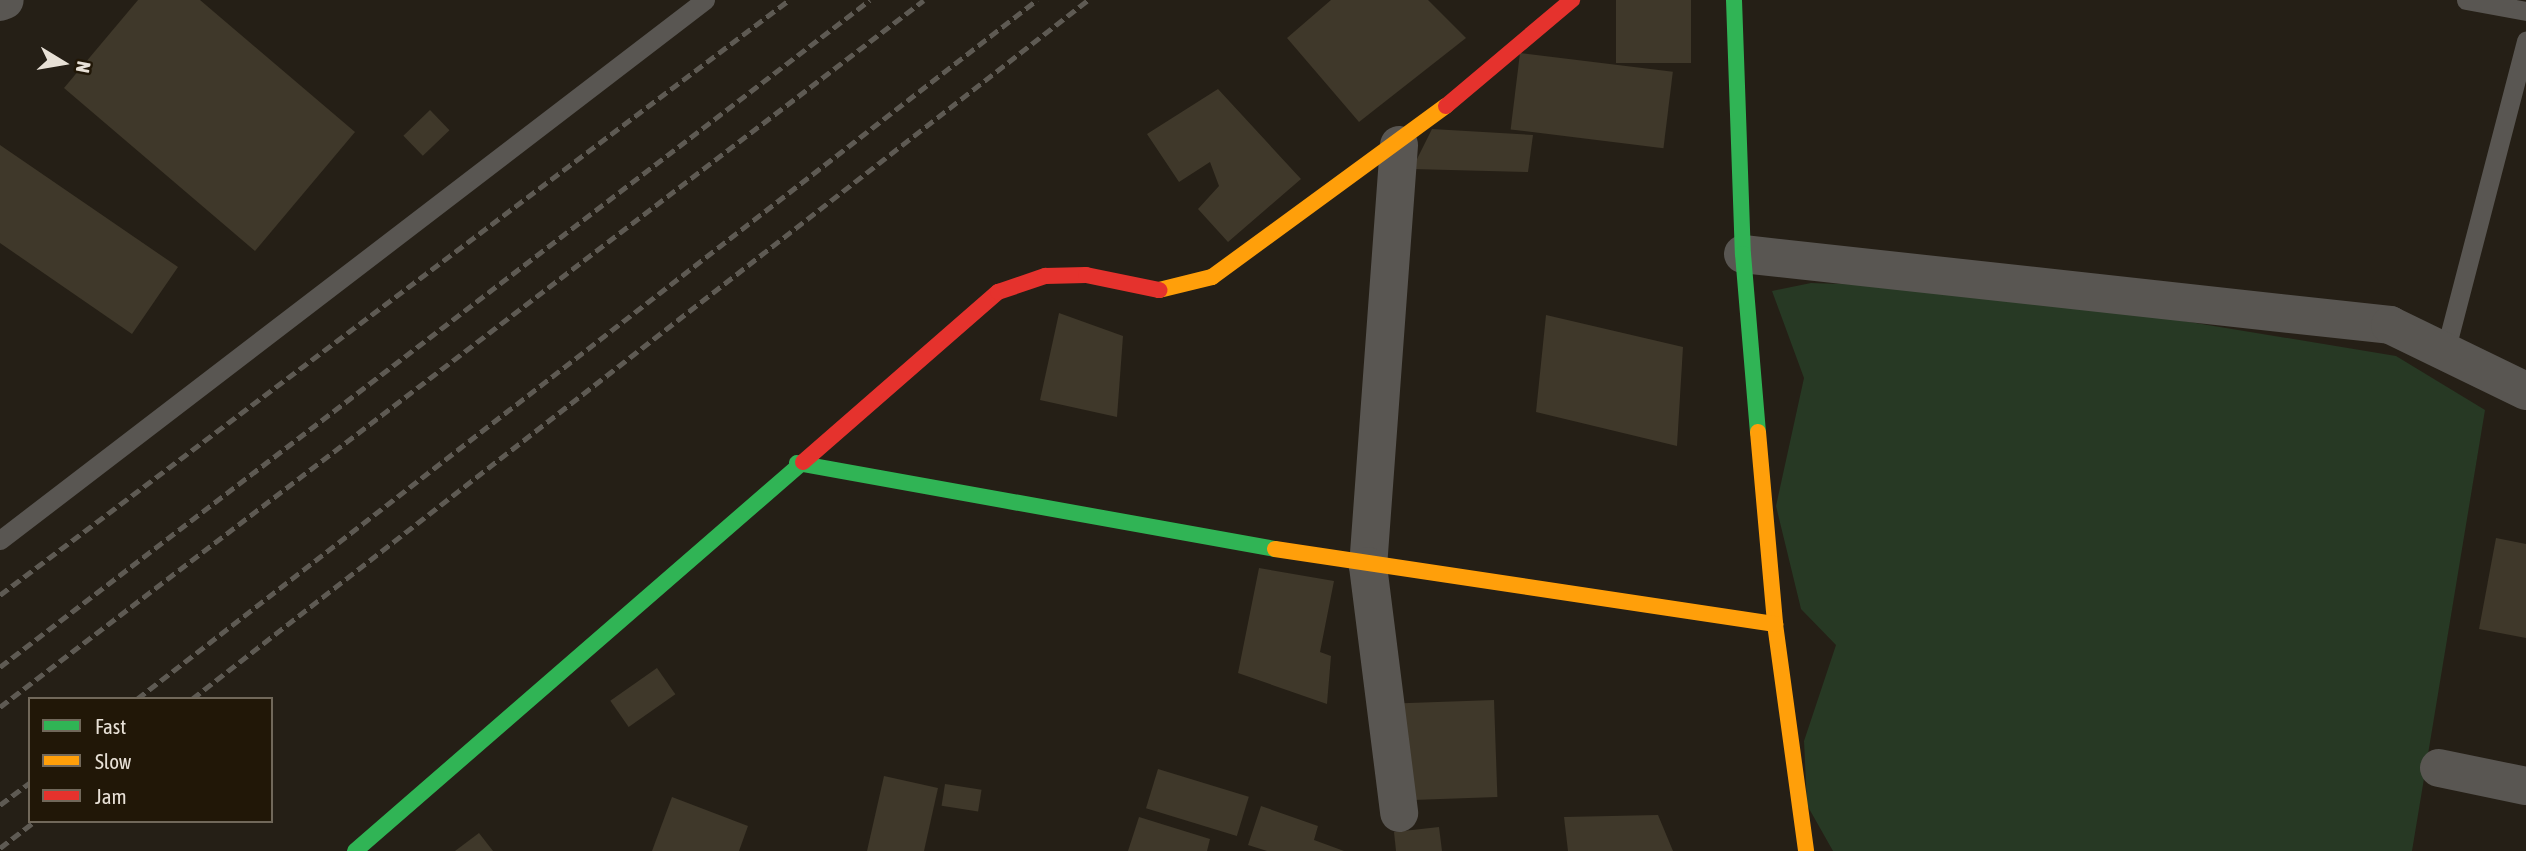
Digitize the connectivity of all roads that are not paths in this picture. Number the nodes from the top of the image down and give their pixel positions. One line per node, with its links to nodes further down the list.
1 (5, 0): 6 (street)
2 (705, 0): 14 (lane)
3 (1572, 0): 9 (street)
4 (1734, 0): 10 (street)
5 (2466, 0): 7 (lane)
6 (0, 2)
7 (2526, 11)
8 (2526, 40): 11 (lane)
9 (1399, 145): 13 (street); 15 (street)
10 (1743, 254): 11 (street); 16 (street)
11 (2445, 352): 12 (street)
12 (2526, 391)
13 (797, 463): 15 (street); 20 (street)
14 (0, 540)
15 (1368, 566): 16 (street); 19 (street)
16 (1775, 624): 21 (street)
17 (2439, 768): 18 (street)
18 (2526, 786)
19 (1399, 813)
20 (355, 851)
21 (1806, 851)

